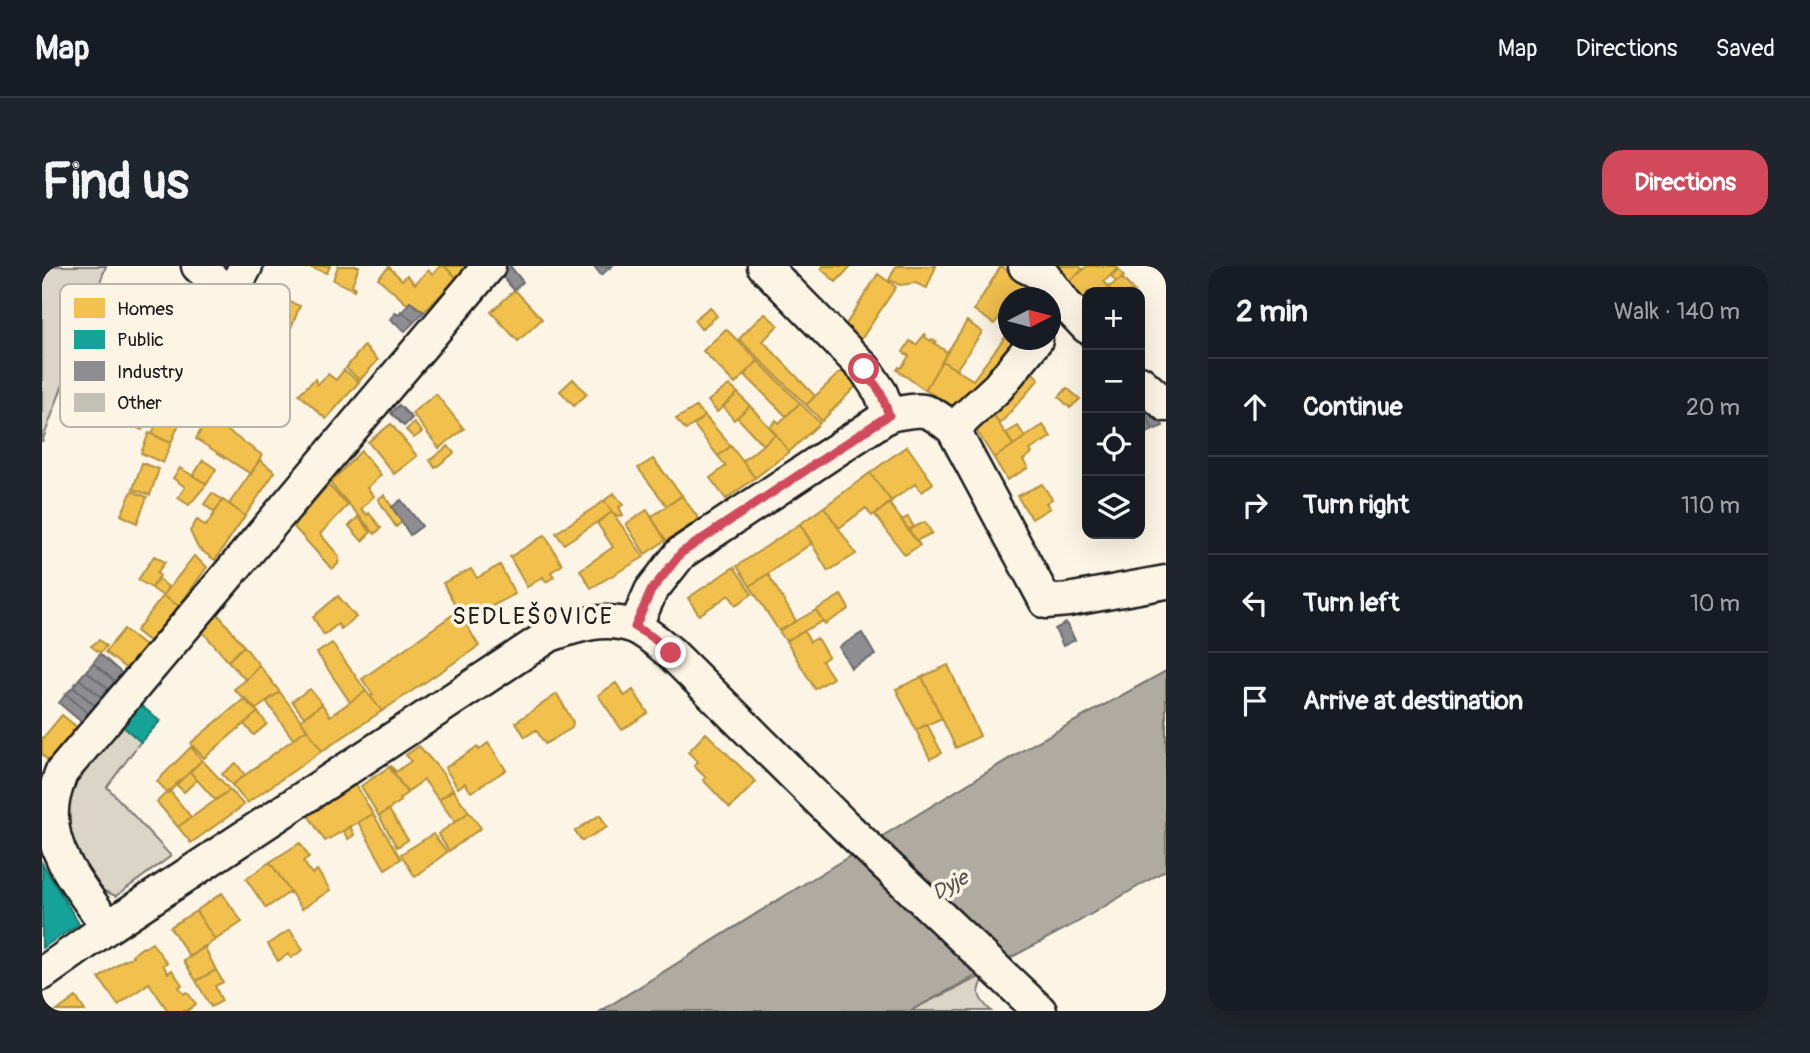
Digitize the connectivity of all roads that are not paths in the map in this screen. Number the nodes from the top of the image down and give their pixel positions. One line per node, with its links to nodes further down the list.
1 (198, 266): 6 (street)
2 (246, 266): 7 (street)
3 (489, 266): 18 (street)
4 (764, 266): 14 (street)
5 (1025, 266): 8 (street)
6 (218, 284)
7 (237, 284)
8 (1048, 287)
9 (1061, 314): 10 (street)
10 (1082, 325)
11 (1028, 350): 15 (street)
12 (1145, 386): 13 (street)
13 (1166, 405)
14 (889, 415): 15 (street); 17 (street)
15 (953, 429): 16 (street)
16 (1166, 582)
17 (635, 627): 18 (street); 20 (street)
18 (108, 927): 19 (street)
19 (42, 974)
20 (1040, 1011)

